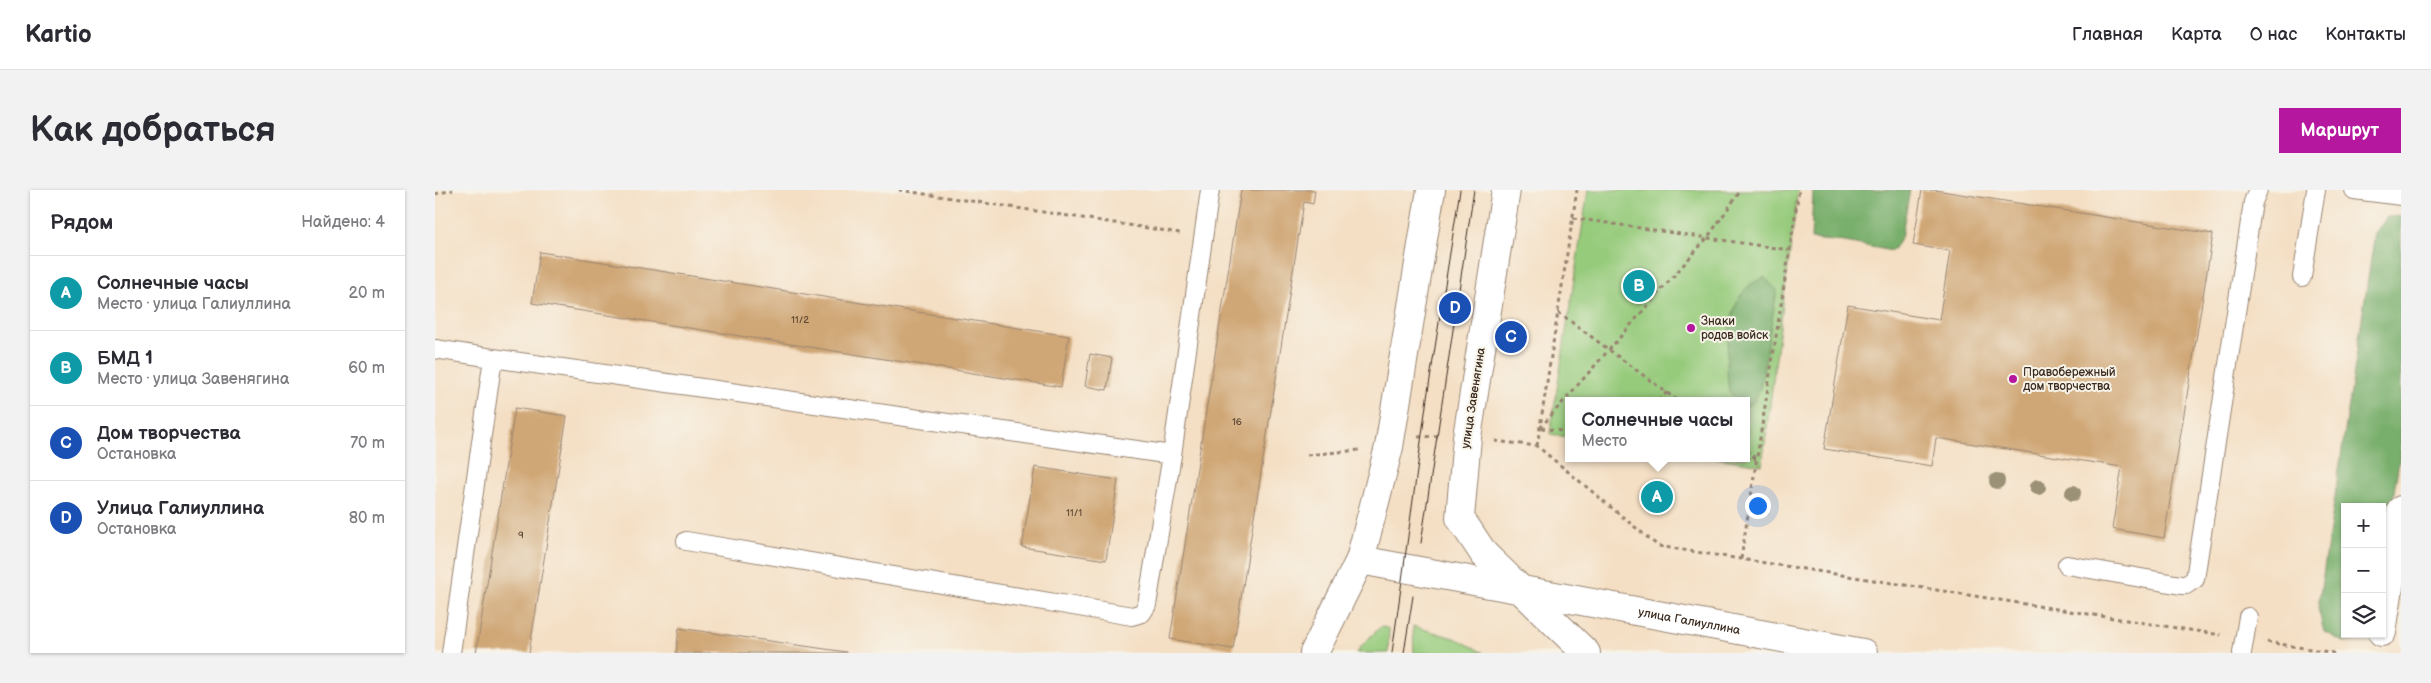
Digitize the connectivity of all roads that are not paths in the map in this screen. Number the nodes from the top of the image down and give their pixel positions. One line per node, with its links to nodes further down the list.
1 (1210, 190): 11 (lane)
2 (1431, 190): 14 (main road)
3 (1506, 190): 16 (main road, улица Завенягина)
4 (2258, 190): 15 (lane)
5 (2316, 190): 8 (lane)
6 (2354, 190): 7 (lane)
7 (2401, 196)
8 (2302, 277)
9 (435, 350): 10 (lane)
10 (493, 358): 11 (lane); 21 (lane)
11 (1172, 455): 13 (lane)
12 (2401, 510): 17 (main road)
13 (686, 541)
14 (1360, 560): 16 (main road, улица Галиуллина); 22 (main road)
15 (2067, 565)
16 (1516, 587): 23 (main road); 24 (main road, улица Галиуллина)
17 (2386, 607)
18 (2248, 617): 20 (lane)
19 (2381, 638): 25 (main road)
20 (2243, 646)
21 (451, 653)
22 (1314, 653)
23 (1586, 653)
24 (1863, 653)
25 (2379, 653)

